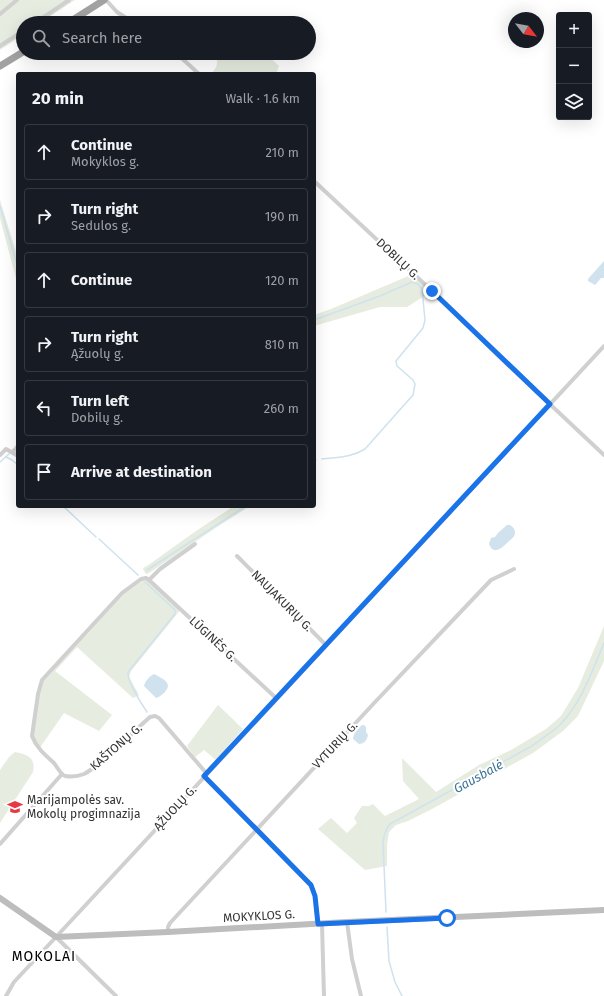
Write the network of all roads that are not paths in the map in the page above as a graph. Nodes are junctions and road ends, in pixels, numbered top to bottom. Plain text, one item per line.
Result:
1 (18, 0) edge
2 (69, 0) edge
3 (105, 0) edge
4 (0, 14) edge
5 (45, 16) edge
6 (79, 16) edge
7 (123, 16) edge
8 (16, 36) edge
9 (0, 46) edge
10 (16, 56) edge
11 (184, 60) edge
12 (0, 66) edge
13 (197, 72) edge
14 (316, 183) edge
15 (604, 346) edge
16 (550, 404) junction
17 (16, 449) edge
18 (12, 452) junction
19 (0, 455) edge
20 (16, 455) edge
21 (604, 455) edge
22 (195, 544) dead end
23 (237, 556) dead end
24 (514, 569) dead end
25 (150, 580) junction
26 (326, 645) junction
27 (276, 698) junction
28 (62, 774) junction
29 (206, 775) junction
30 (257, 829) junction
31 (0, 844) edge
32 (0, 898) edge
33 (604, 910) edge
34 (347, 922) junction
35 (320, 924) junction
36 (168, 932) junction
37 (56, 937) junction
38 (6, 996) edge
39 (116, 996) edge
40 (324, 996) edge
41 (361, 996) edge

1 - 4 street
2 - 5 street
3 - 6 highway
3 - 7 street
8 - 9 street
10 - 12 highway
11 - 13 street
14 - 16 street, DOBILŲ G.
15 - 16 street, ĄŽUOLŲ G.
16 - 21 street, DOBILŲ G.
16 - 26 street, ĄŽUOLŲ G.
17 - 18 street
18 - 19 street
18 - 20 street
22 - 25 street
23 - 26 street, NAUJAKURIŲ G.
24 - 30 street, VYTURIŲ G.
25 - 27 street, LŪGINĖS G.
25 - 28 street
26 - 27 street, ĄŽUOLŲ G.
27 - 29 street, ĄŽUOLŲ G.
28 - 29 street, KAŠTONŲ G.
28 - 31 street
29 - 30 street
29 - 37 street, ĄŽUOLŲ G.
30 - 35 street
30 - 36 street, VYTURIŲ G.
32 - 37 main road
33 - 34 main road, MOKYKLOS G.
34 - 35 main road, MOKYKLOS G.
34 - 41 street
35 - 36 main road, MOKYKLOS G.
35 - 40 street
36 - 37 main road, MOKYKLOS G.
37 - 38 street, ĄŽUOLŲ G.
37 - 39 street

